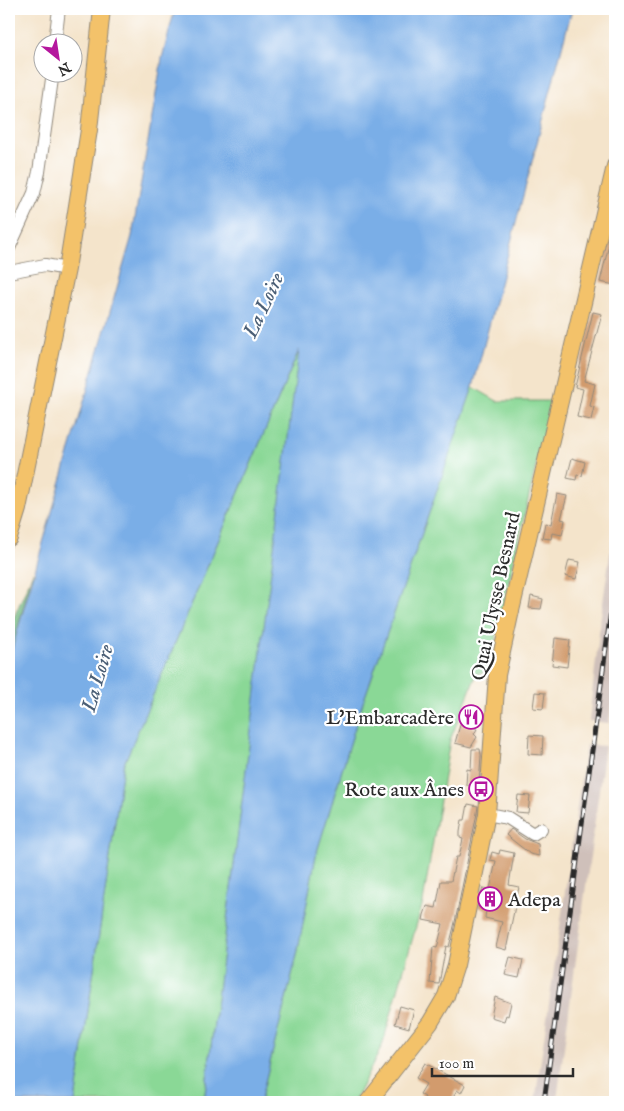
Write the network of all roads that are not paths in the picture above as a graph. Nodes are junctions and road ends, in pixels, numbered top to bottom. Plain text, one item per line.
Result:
1 (60, 9) edge
2 (102, 9) edge
3 (57, 32) edge
4 (52, 82) edge
5 (615, 166) edge
6 (9, 248) edge
7 (67, 269) junction
8 (9, 272) edge
9 (9, 538) edge
10 (487, 814) junction
11 (541, 829) dead end
12 (368, 1102) edge

1 - 3 street
2 - 7 main road
4 - 6 street
5 - 10 main road, Quai Ulysse Besnard
7 - 8 street
7 - 9 main road
10 - 11 street
10 - 12 main road, Quai Ulysse Besnard

